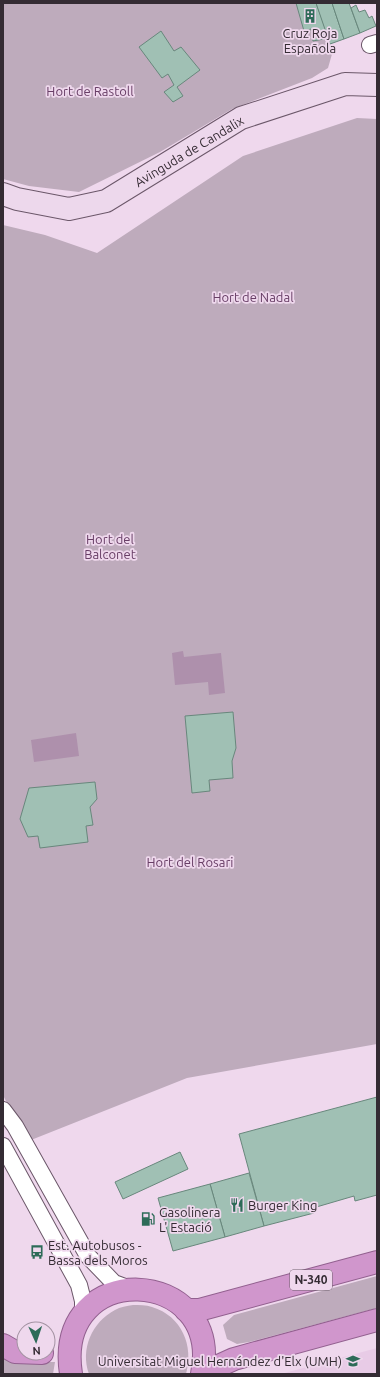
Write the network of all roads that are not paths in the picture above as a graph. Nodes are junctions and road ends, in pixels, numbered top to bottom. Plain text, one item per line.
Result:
1 (377, 85) edge
2 (3, 194) edge
3 (3, 1110) edge
4 (3, 1146) edge
5 (377, 1262) edge
6 (130, 1289) junction
7 (186, 1310) junction
8 (83, 1315) junction
9 (377, 1320) edge
10 (70, 1339) junction
11 (3, 1345) edge
12 (56, 1349) edge
13 (16, 1352) edge
14 (71, 1374) edge
15 (202, 1374) edge

1 - 2 main road, Avinguda de Candalix
3 - 6 street
4 - 8 street
5 - 7 highway, N-340
6 - 7 highway
6 - 8 highway
7 - 15 highway
8 - 10 highway
9 - 15 highway
10 - 12 highway
10 - 14 highway
11 - 13 highway

